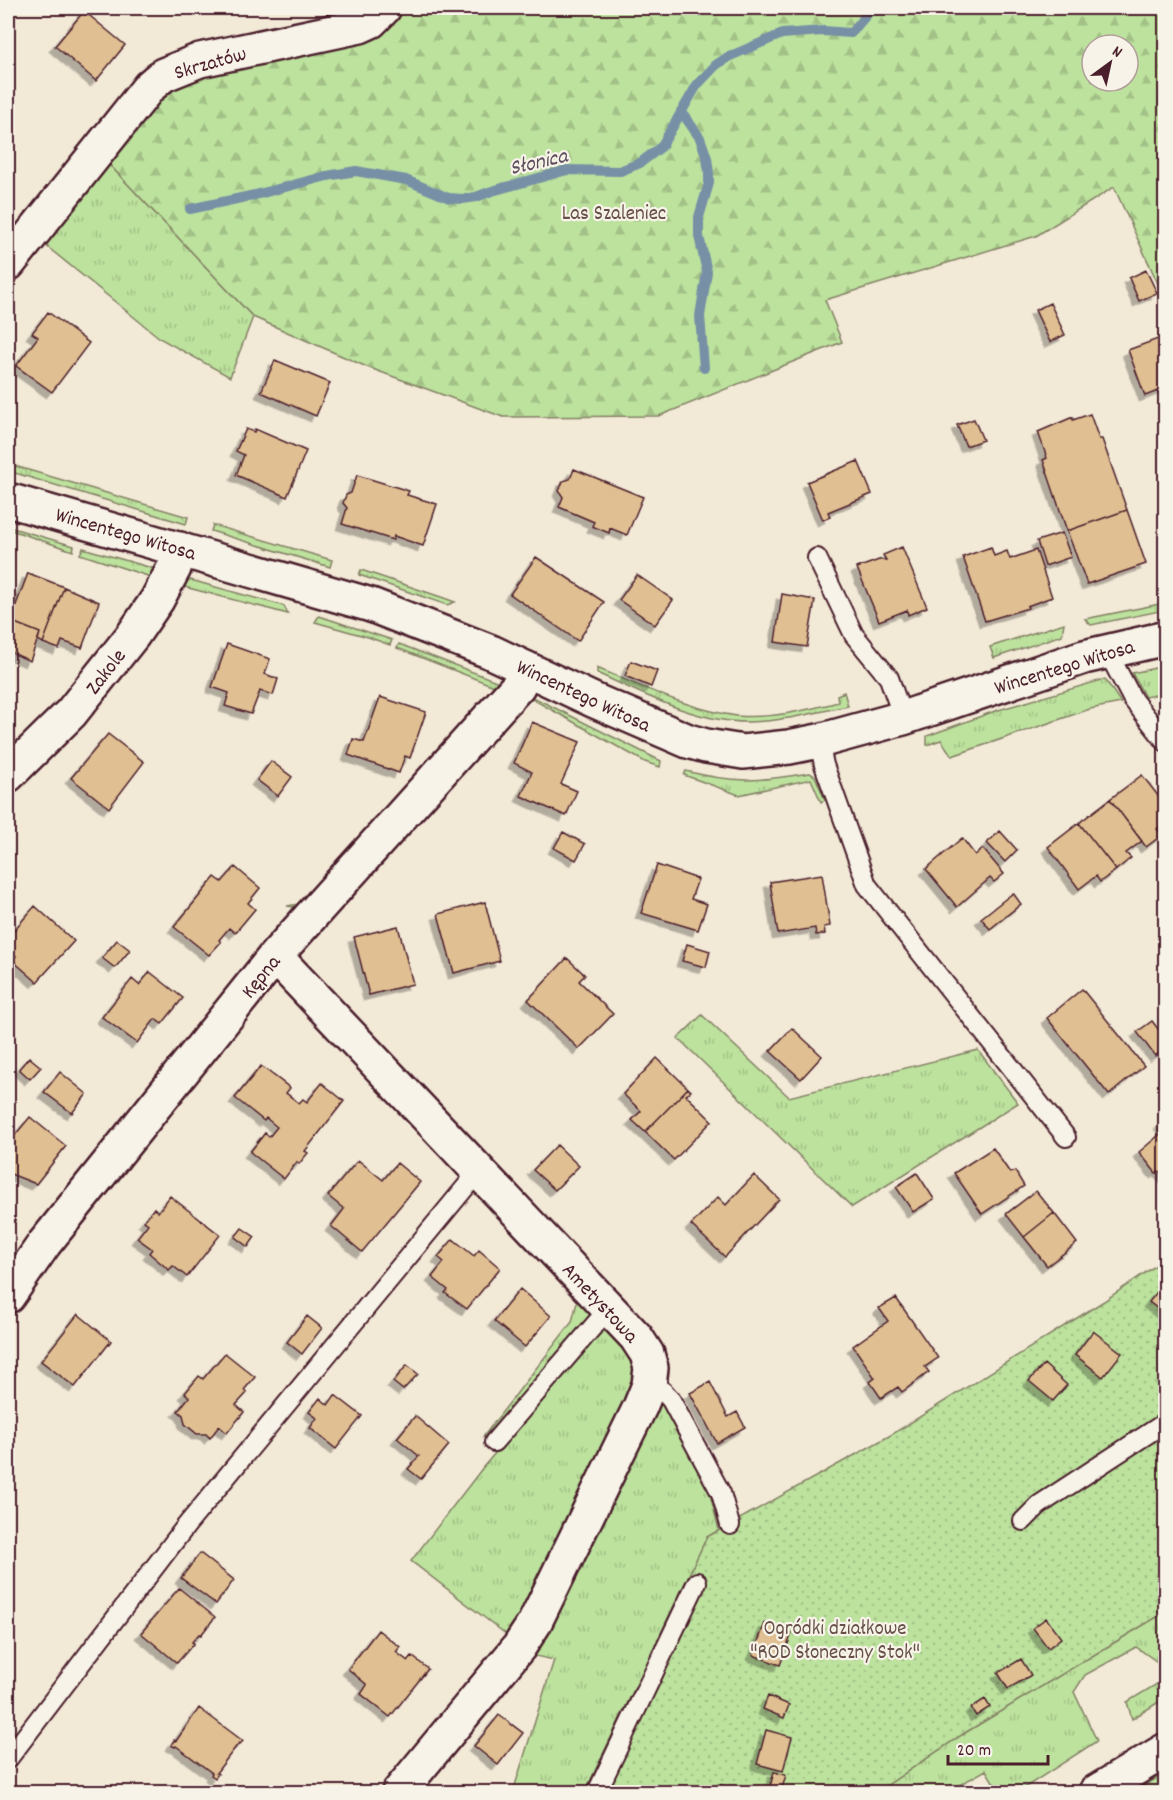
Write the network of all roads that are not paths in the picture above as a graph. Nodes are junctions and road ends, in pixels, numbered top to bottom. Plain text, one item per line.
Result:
1 (384, 8) edge
2 (8, 264) edge
3 (8, 500) edge
4 (180, 549) junction
5 (817, 558) dead end
6 (1166, 638) edge
7 (1107, 651) junction
8 (527, 669) junction
9 (903, 718) junction
10 (819, 741) junction
11 (1166, 742) edge
12 (8, 775) edge
13 (275, 956) junction
14 (1066, 1137) dead end
15 (478, 1172) junction
16 (8, 1296) edge
17 (609, 1308) junction
18 (649, 1385) junction
19 (1166, 1422) edge
20 (494, 1442) dead end
21 (1023, 1521) dead end
22 (730, 1525) dead end
23 (697, 1582) dead end
24 (1166, 1750) edge
25 (8, 1759) edge
26 (399, 1792) edge
27 (597, 1792) edge
28 (1096, 1792) edge

1 - 2 main road, Skrzatów
3 - 4 main road, Wincentego Witosa
4 - 8 main road, Wincentego Witosa
4 - 12 main road, Zakole
5 - 9 lane
6 - 7 main road, Wincentego Witosa
7 - 9 main road, Wincentego Witosa
7 - 11 lane
8 - 10 main road, Wincentego Witosa
8 - 13 main road, Kępna
9 - 10 main road, Wincentego Witosa
10 - 14 lane
13 - 15 main road, Ametystowa
13 - 16 main road, Kępna
15 - 17 main road, Ametystowa
15 - 25 lane
17 - 18 main road, Ametystowa
17 - 20 lane
18 - 22 lane
18 - 26 main road, Ametystowa
19 - 21 lane
23 - 27 lane
24 - 28 main road

